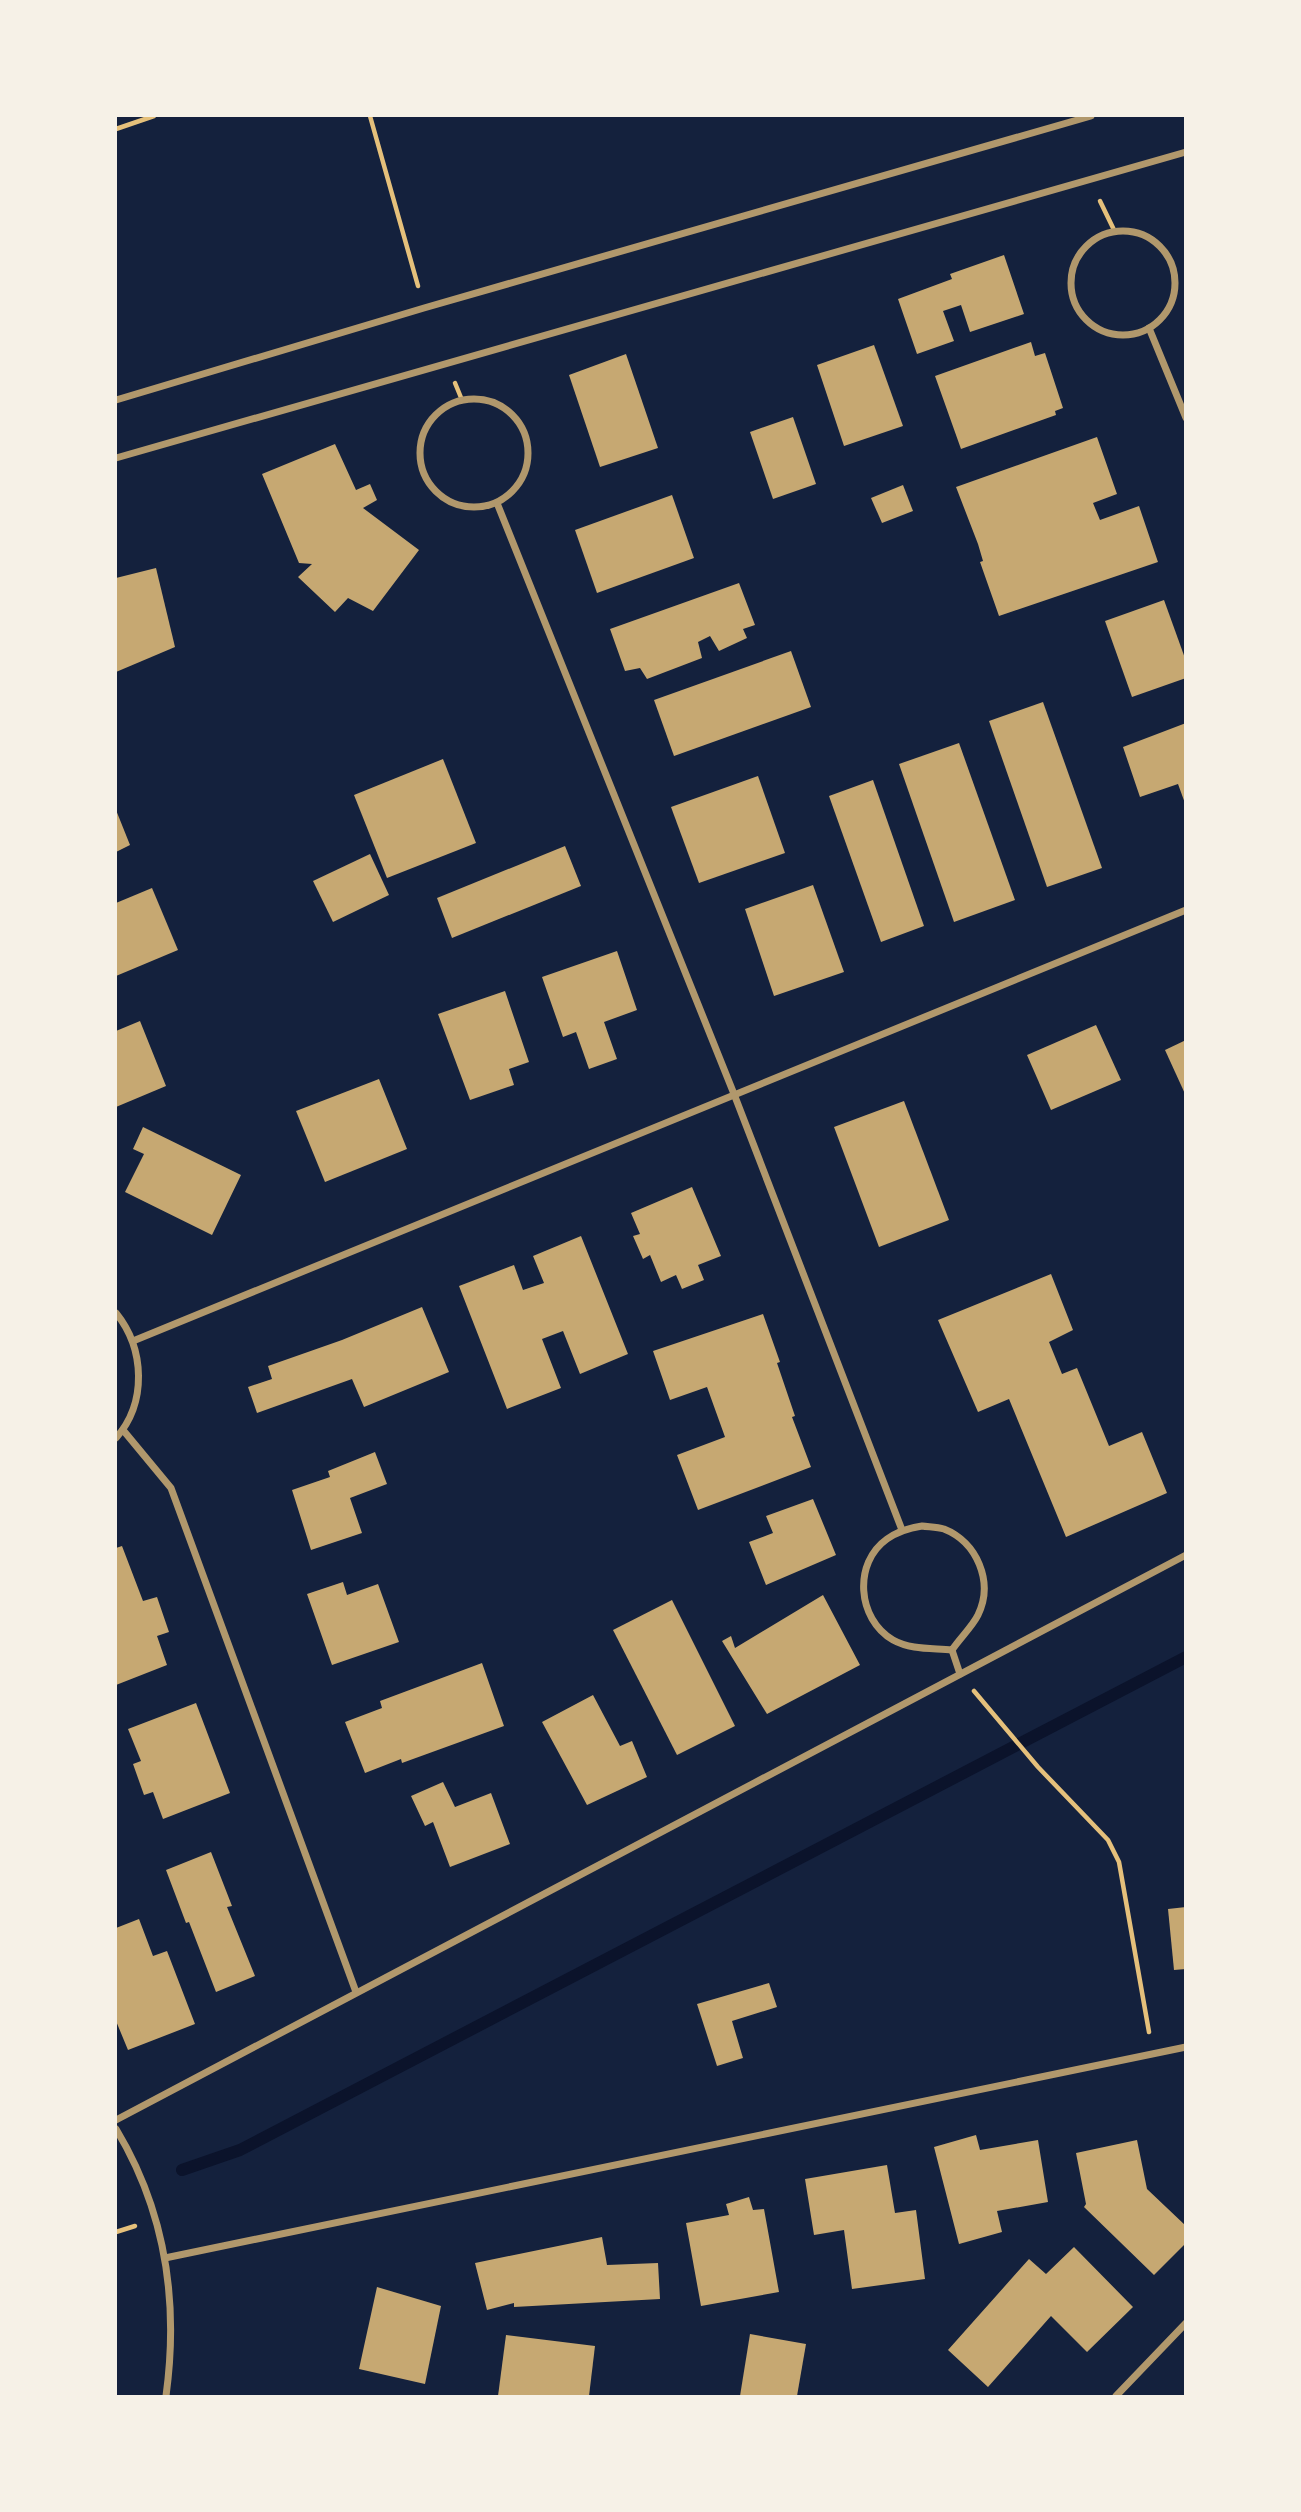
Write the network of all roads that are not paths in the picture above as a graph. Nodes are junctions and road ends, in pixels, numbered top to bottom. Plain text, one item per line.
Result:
1 (1091, 116) edge
2 (1185, 152) edge
3 (1149, 328) junction
4 (116, 400) edge
5 (1185, 418) edge
6 (116, 458) edge
7 (497, 503) junction
8 (1185, 910) edge
9 (734, 1094) junction
10 (116, 1313) edge
11 (133, 1341) junction
12 (123, 1430) junction
13 (116, 1438) edge
14 (902, 1530) junction
15 (1185, 1555) edge
16 (952, 1650) junction
17 (960, 1674) junction
18 (356, 1992) junction
19 (1185, 2047) edge
20 (116, 2119) edge
21 (116, 2129) edge
22 (165, 2258) junction
23 (1185, 2323) edge
24 (166, 2396) edge
25 (1116, 2396) edge

1 - 4 street
2 - 6 street
3 - 3 street
3 - 5 street
7 - 7 street
7 - 9 street
8 - 9 street
9 - 11 street
9 - 14 street
10 - 11 street
11 - 12 street
12 - 13 street
12 - 18 street
14 - 16 street
14 - 16 street
15 - 17 street
16 - 17 street
17 - 18 street
18 - 20 street
19 - 22 street
21 - 22 street
22 - 24 street
23 - 25 street

